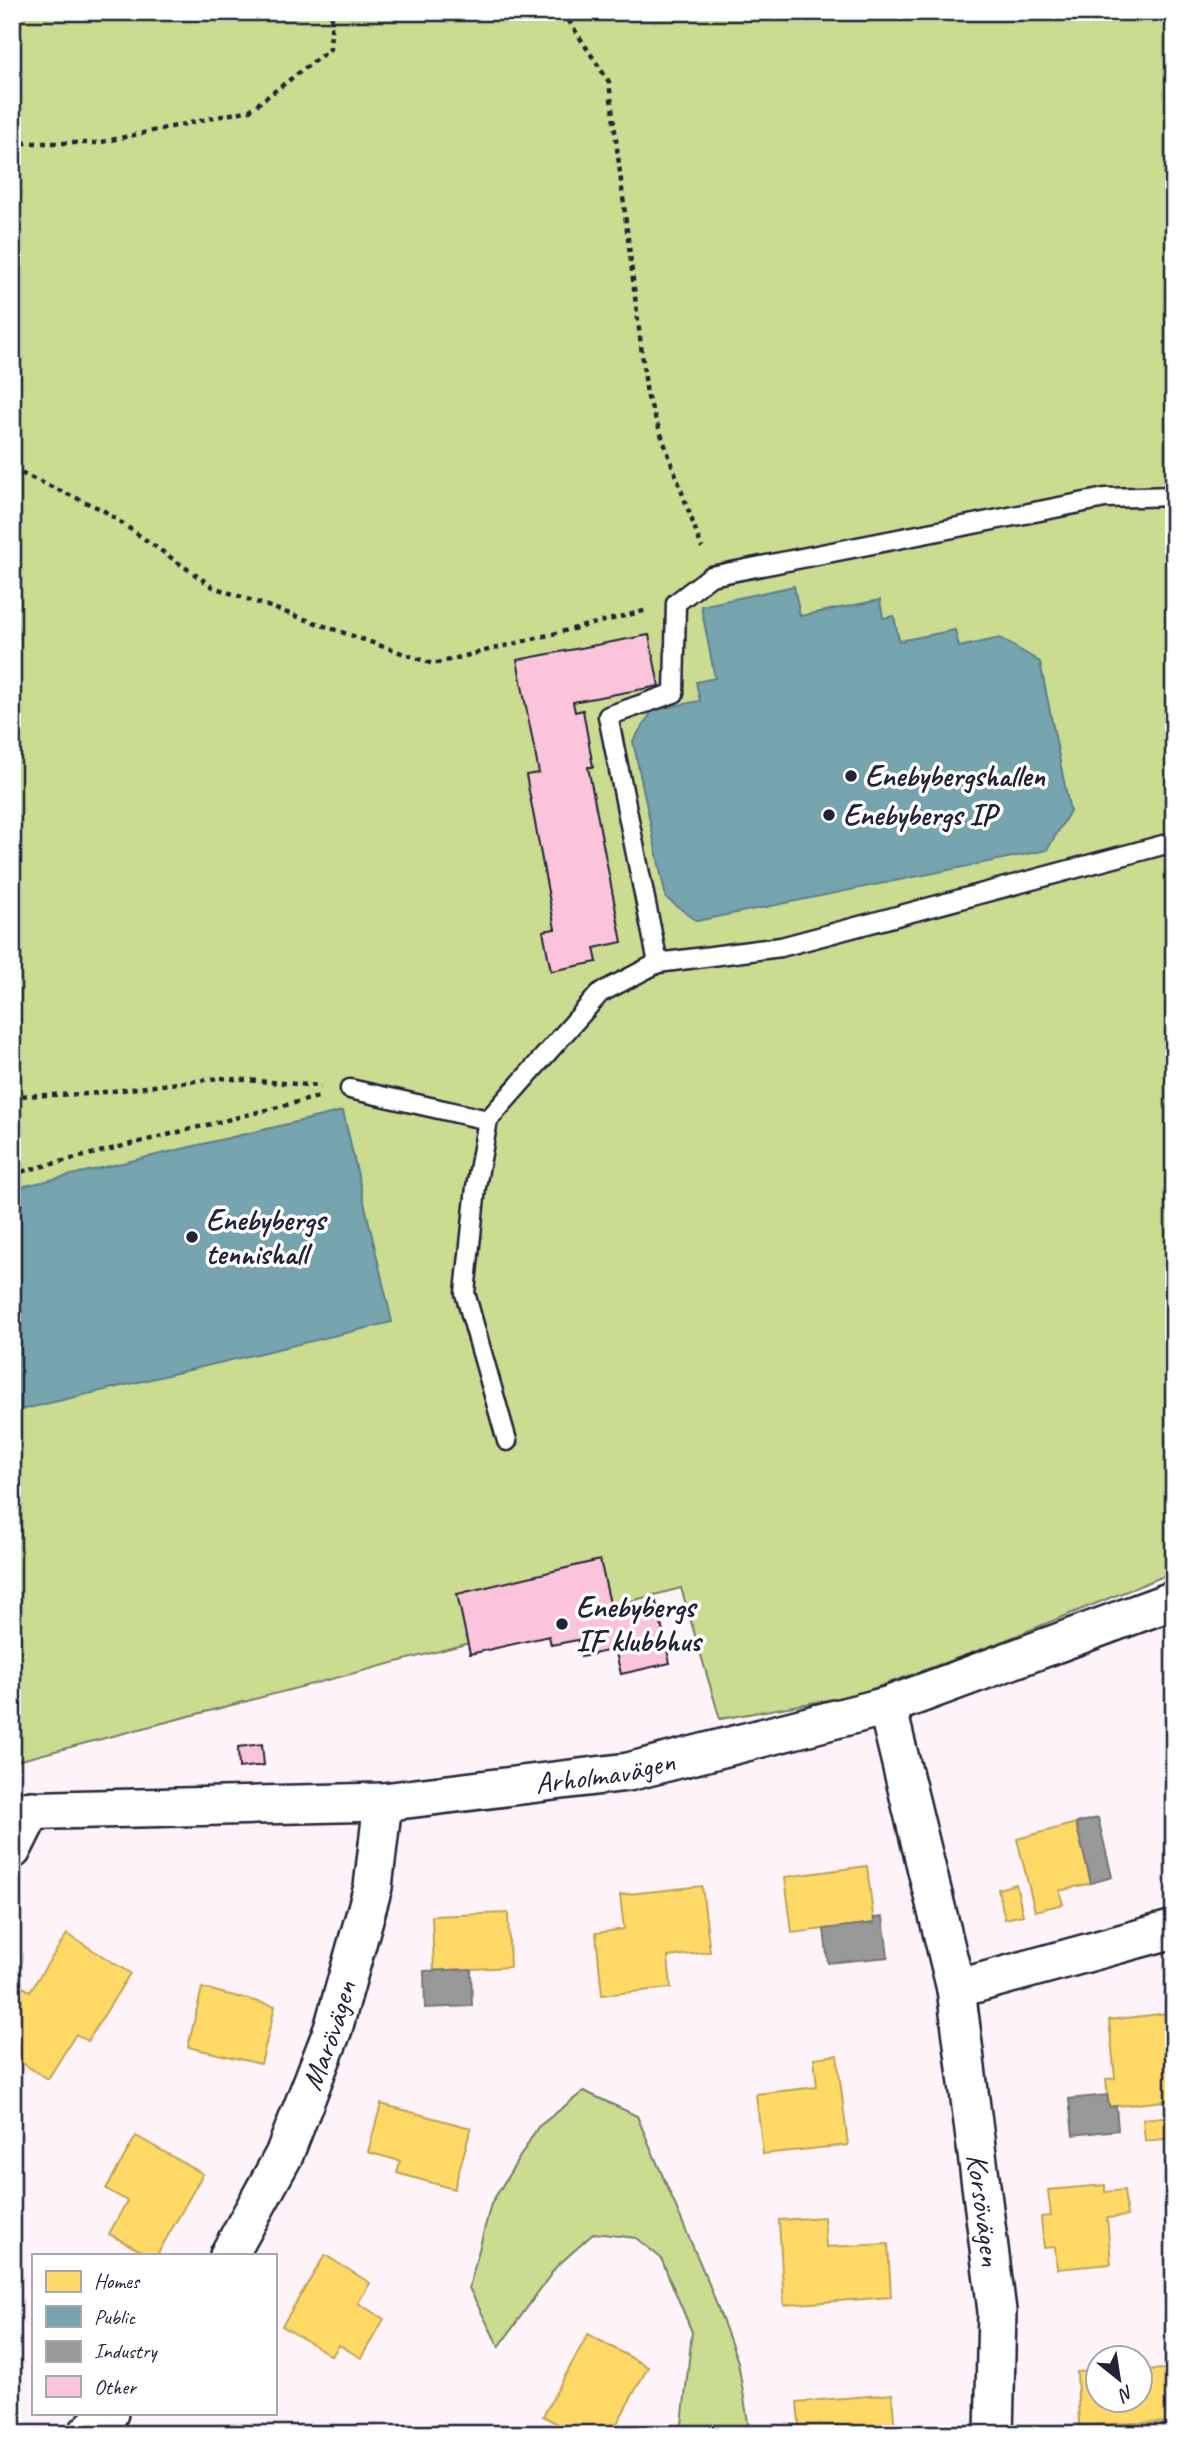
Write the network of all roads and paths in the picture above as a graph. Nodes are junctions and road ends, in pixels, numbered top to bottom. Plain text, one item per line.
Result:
1 (332, 12) edge
2 (563, 12) edge
3 (12, 143) edge
4 (12, 470) edge
5 (1174, 496) edge
6 (711, 576) junction
7 (676, 603) junction
8 (1174, 842) edge
9 (658, 963) junction
10 (350, 1089) junction
11 (12, 1096) edge
12 (488, 1121) junction
13 (12, 1174) edge
14 (507, 1441) dead end
15 (1174, 1600) edge
16 (887, 1706) junction
17 (383, 1802) junction
18 (22, 1811) edge
19 (12, 1850) edge
20 (1174, 1929) edge
21 (956, 1989) junction
22 (230, 2254) edge
23 (108, 2414) edge
24 (87, 2434) edge
25 (994, 2434) edge

1 - 3 path
2 - 6 path
4 - 7 path
5 - 6 lane
6 - 7 lane
7 - 9 lane
8 - 9 lane
9 - 12 lane
10 - 11 path
10 - 12 lane
10 - 13 path
12 - 14 lane
15 - 16 street, Arholmavägen
16 - 17 street, Arholmavägen
16 - 21 street, Korsövägen
17 - 18 street, Arholmavägen
17 - 22 street, Marövägen
18 - 19 street
20 - 21 street
21 - 25 street, Korsövägen
23 - 24 street

